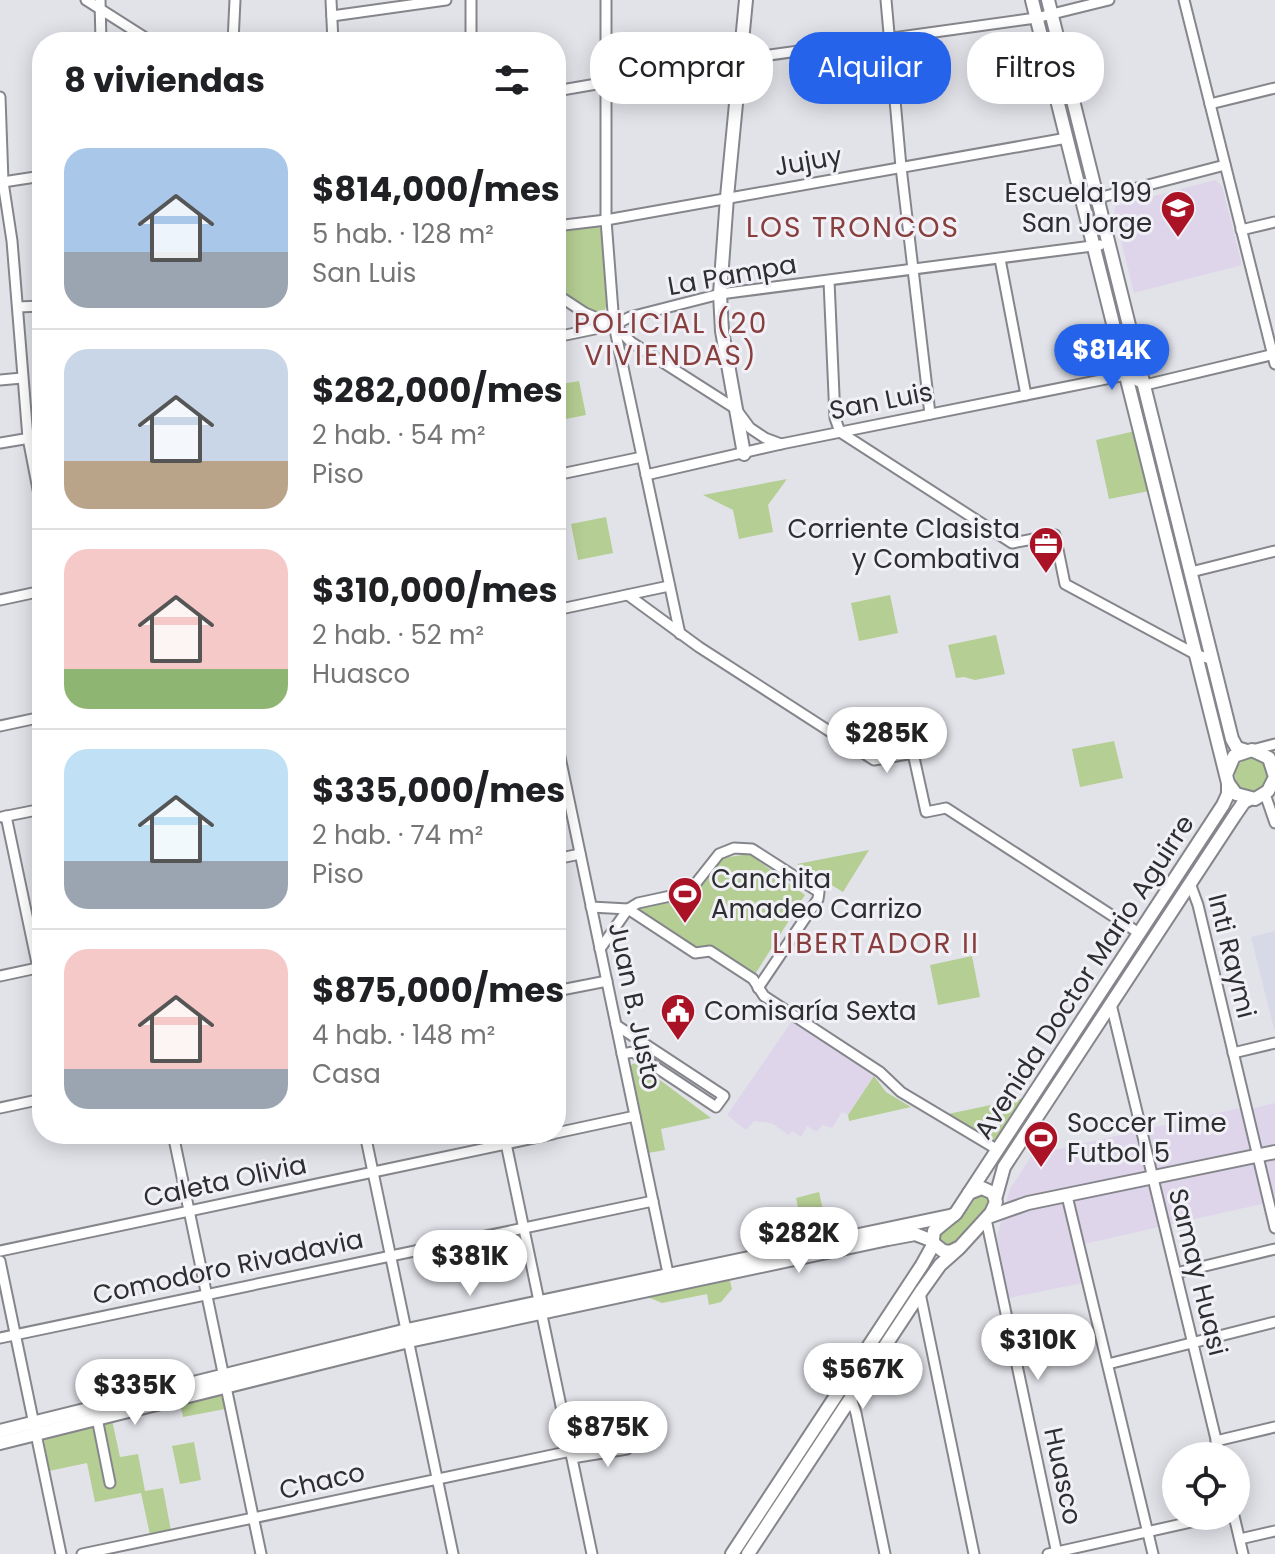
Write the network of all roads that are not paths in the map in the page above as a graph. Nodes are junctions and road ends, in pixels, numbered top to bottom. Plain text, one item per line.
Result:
1 (86, 0) edge
2 (235, 0) edge
3 (331, 0) edge
4 (446, 0) edge
5 (471, 0) edge
6 (606, 0) edge
7 (746, 0) edge
8 (886, 0) edge
9 (1032, 0) edge
10 (1048, 0) edge
11 (1109, 0) edge
12 (1184, 0) edge
13 (100, 5) edge
14 (1052, 15) junction
15 (332, 16) junction
16 (1036, 18) junction
17 (101, 32) edge
18 (138, 32) edge
19 (233, 32) edge
20 (333, 32) edge
21 (471, 32) edge
22 (606, 32) edge
23 (743, 32) edge
24 (888, 32) edge
25 (938, 32) edge
26 (590, 86) edge
27 (1275, 88) edge
28 (566, 89) edge
29 (0, 101) edge
30 (606, 104) edge
31 (736, 104) edge
32 (895, 104) edge
33 (1210, 104) junction
34 (1067, 138) junction
35 (1225, 165) junction
36 (901, 167) junction
37 (32, 178) edge
38 (3, 182) junction
39 (727, 197) junction
40 (1098, 198) junction
41 (606, 220) junction
42 (1275, 222) edge
43 (4, 224) edge
44 (566, 225) edge
45 (1241, 230) junction
46 (1109, 243) junction
47 (1094, 247) junction
48 (1000, 259) junction
49 (912, 271) junction
50 (829, 281) junction
51 (720, 294) junction
52 (566, 301) edge
53 (32, 306) edge
54 (18, 307) junction
55 (614, 325) junction
56 (566, 335) edge
57 (1274, 357) edge
58 (1126, 375) junction
59 (22, 378) junction
60 (0, 380) edge
61 (1145, 385) junction
62 (1026, 395) junction
63 (736, 409) junction
64 (930, 414) junction
65 (840, 432) junction
66 (32, 437) edge
67 (28, 438) junction
68 (0, 443) edge
69 (781, 444) junction
70 (744, 454) junction
71 (642, 457) junction
72 (32, 459) edge
73 (566, 473) edge
74 (646, 475) junction
75 (1275, 551) edge
76 (1191, 572) junction
77 (669, 586) junction
78 (32, 593) edge
79 (628, 595) junction
80 (0, 600) edge
81 (566, 608) edge
82 (680, 634) junction
83 (1195, 654) junction
84 (1213, 660) junction
85 (32, 719) edge
86 (0, 726) edge
87 (1275, 744) edge
88 (1252, 751) junction
89 (1275, 753) edge
90 (1275, 762) edge
91 (1275, 771) edge
92 (1227, 779) junction
93 (1271, 789) edge
94 (1250, 799) junction
95 (566, 801) edge
96 (32, 811) edge
97 (3, 817) edge
98 (1275, 823) edge
99 (580, 854) junction
100 (566, 857) edge
101 (1190, 883) junction
102 (591, 907) junction
103 (628, 909) junction
104 (1139, 933) junction
105 (32, 935) edge
106 (600, 949) junction
107 (32, 970) edge
108 (0, 976) edge
109 (607, 981) junction
110 (758, 988) junction
111 (566, 989) edge
112 (1111, 1004) junction
113 (616, 1025) junction
114 (1275, 1043) edge
115 (1233, 1053) junction
116 (622, 1054) junction
117 (32, 1101) edge
118 (0, 1108) edge
119 (635, 1116) junction
120 (566, 1131) edge
121 (175, 1144) edge
122 (367, 1144) edge
123 (485, 1144) edge
124 (506, 1144) edge
125 (998, 1150) junction
126 (1275, 1152) edge
127 (1258, 1155) junction
128 (373, 1172) junction
129 (1153, 1177) junction
130 (969, 1193) junction
131 (1067, 1196) junction
132 (996, 1197) junction
133 (653, 1201) junction
134 (1028, 1203) junction
135 (189, 1211) junction
136 (954, 1215) junction
137 (987, 1218) junction
138 (523, 1228) junction
139 (1275, 1228) edge
140 (933, 1242) junction
141 (958, 1249) junction
142 (1275, 1249) edge
143 (0, 1251) edge
144 (390, 1256) junction
145 (0, 1261) edge
146 (1176, 1273) junction
147 (670, 1280) junction
148 (920, 1293) junction
149 (207, 1296) junction
150 (540, 1307) junction
151 (1275, 1322) edge
152 (15, 1334) junction
153 (408, 1335) junction
154 (0, 1338) edge
155 (1192, 1343) junction
156 (1108, 1364) junction
157 (225, 1381) junction
158 (851, 1398) junction
159 (97, 1418) junction
160 (1275, 1427) edge
161 (35, 1428) junction
162 (0, 1431) edge
163 (567, 1434) junction
164 (1216, 1441) joint
165 (0, 1443) edge
166 (572, 1455) junction
167 (438, 1478) junction
168 (110, 1483) dead end
169 (253, 1519) junction
170 (1162, 1530) edge
171 (1238, 1530) edge
172 (1275, 1531) edge
173 (1148, 1533) junction
174 (1240, 1539) junction
175 (1054, 1553) edge
176 (61, 1554) edge
177 (82, 1554) edge
178 (261, 1554) edge
179 (453, 1554) edge
180 (592, 1554) edge
181 (732, 1554) edge
182 (748, 1554) edge
183 (885, 1554) edge
184 (974, 1554) edge
185 (1153, 1554) edge
186 (1243, 1554) edge

1 - 13 street
2 - 19 street
3 - 15 street
4 - 15 street
5 - 21 street
6 - 22 street
7 - 23 main road
8 - 24 street
9 - 16 main road
10 - 14 main road
11 - 14 street
12 - 33 street
13 - 17 street
13 - 18 street
14 - 16 street
14 - 40 main road
15 - 20 street
16 - 25 street
16 - 34 main road
26 - 28 street
27 - 33 street
29 - 38 street
30 - 41 street
31 - 39 main road
32 - 36 street
33 - 35 street
34 - 36 street, Jujuy
34 - 47 main road
35 - 40 street
35 - 45 street
36 - 39 street, Jujuy
36 - 49 street
37 - 38 street
38 - 43 street
39 - 41 street, Jujuy
39 - 51 main road
40 - 46 main road
41 - 44 street, Jujuy
41 - 55 street
42 - 45 street
43 - 54 street
45 - 57 street
46 - 47 street, La Pampa
46 - 61 main road
47 - 48 street, La Pampa
47 - 58 main road
48 - 49 street, La Pampa
48 - 62 street
49 - 50 street, La Pampa
49 - 64 street
50 - 51 street, La Pampa
50 - 65 street
51 - 55 street, La Pampa
51 - 63 main road
52 - 55 street
53 - 54 street
54 - 59 street
55 - 56 street, La Pampa
55 - 63 street
55 - 71 street
57 - 61 street
58 - 61 street
58 - 62 street, San Luis
58 - 83 main road
59 - 60 street
59 - 67 street
61 - 76 main road
62 - 64 street, San Luis
63 - 69 street
63 - 70 main road
64 - 65 street, San Luis
65 - 69 street, San Luis
65 - 83 street
66 - 67 street
67 - 68 street
67 - 72 street
69 - 70 street, San Luis
70 - 74 street, San Luis
71 - 73 street
71 - 74 street
74 - 77 street
75 - 76 street
76 - 84 main road
77 - 79 street
77 - 82 street
78 - 80 street
79 - 81 street
79 - 82 street
82 - 104 street
83 - 84 street
83 - 92 main road
84 - 88 main road
85 - 86 street
87 - 88 street
88 - 89 main road
88 - 91 main road
88 - 92 main road
90 - 91 street
91 - 93 main road
92 - 94 main road
92 - 104 main road, Avenida Doctor Mario Aguirre
93 - 94 main road
93 - 98 street
94 - 101 main road, Avenida Doctor Mario Aguirre
95 - 99 street, Juan B. Justo
96 - 97 street
97 - 105 street
99 - 100 street
99 - 102 street, Juan B. Justo
101 - 112 main road, Avenida Doctor Mario Aguirre
101 - 115 street, Inti Raymi
102 - 103 street
102 - 106 street, Juan B. Justo
103 - 106 street
103 - 110 street
103 - 110 street
104 - 125 main road, Avenida Doctor Mario Aguirre
106 - 109 street, Juan B. Justo
107 - 108 street
109 - 111 street
109 - 113 street, Juan B. Justo
110 - 125 street
112 - 129 street, Samay Huasi
112 - 132 main road, Avenida Doctor Mario Aguirre
113 - 116 street, Juan B. Justo
113 - 116 street
114 - 115 street
115 - 127 street, Inti Raymi
116 - 119 street, Juan B. Justo
117 - 118 street
119 - 120 street, Caleta Olivia
119 - 133 street, Juan B. Justo
121 - 135 street
122 - 128 street
123 - 128 street, Caleta Olivia
124 - 138 street
125 - 130 main road, Avenida Doctor Mario Aguirre
126 - 127 main road
127 - 129 main road
127 - 139 street, Inti Raymi
128 - 135 street, Caleta Olivia
128 - 144 street
129 - 131 main road
129 - 146 street, Samay Huasi
130 - 132 main road
130 - 136 main road, Avenida Doctor Mario Aguirre
131 - 134 main road
131 - 156 street
132 - 134 main road
132 - 137 main road, Avenida Doctor Mario Aguirre
133 - 138 street, Comodoro Rivadavia
133 - 147 street, Juan B. Justo
134 - 137 main road
135 - 143 street, Caleta Olivia
135 - 149 street
136 - 140 main road, Avenida Doctor Mario Aguirre
136 - 147 main road
137 - 141 main road
137 - 175 street, Huasco
138 - 144 street, Comodoro Rivadavia
138 - 150 street
140 - 141 main road
140 - 147 main road
140 - 181 main road
141 - 148 main road
142 - 146 street
144 - 149 street, Comodoro Rivadavia
144 - 153 street
145 - 152 street
146 - 155 street, Samay Huasi
147 - 150 main road
148 - 158 main road
148 - 184 street
149 - 152 street, Comodoro Rivadavia
149 - 157 street
150 - 153 main road
150 - 163 street
151 - 155 street
152 - 154 street, Comodoro Rivadavia
152 - 161 street
153 - 157 main road
153 - 167 street
155 - 156 street
155 - 164 street, Samay Huasi
156 - 173 street
157 - 159 main road
157 - 161 main road
157 - 169 street
158 - 182 main road
158 - 183 street
159 - 161 main road
159 - 168 street
160 - 164 street
161 - 162 main road
161 - 165 main road
161 - 176 street
163 - 166 street
163 - 166 street, Chaco
166 - 167 street, Chaco
166 - 180 street
167 - 169 street, Chaco
167 - 179 street
169 - 177 street, Chaco
169 - 178 street
170 - 173 street
171 - 174 street
172 - 174 street
173 - 175 street
173 - 185 street
174 - 186 street

